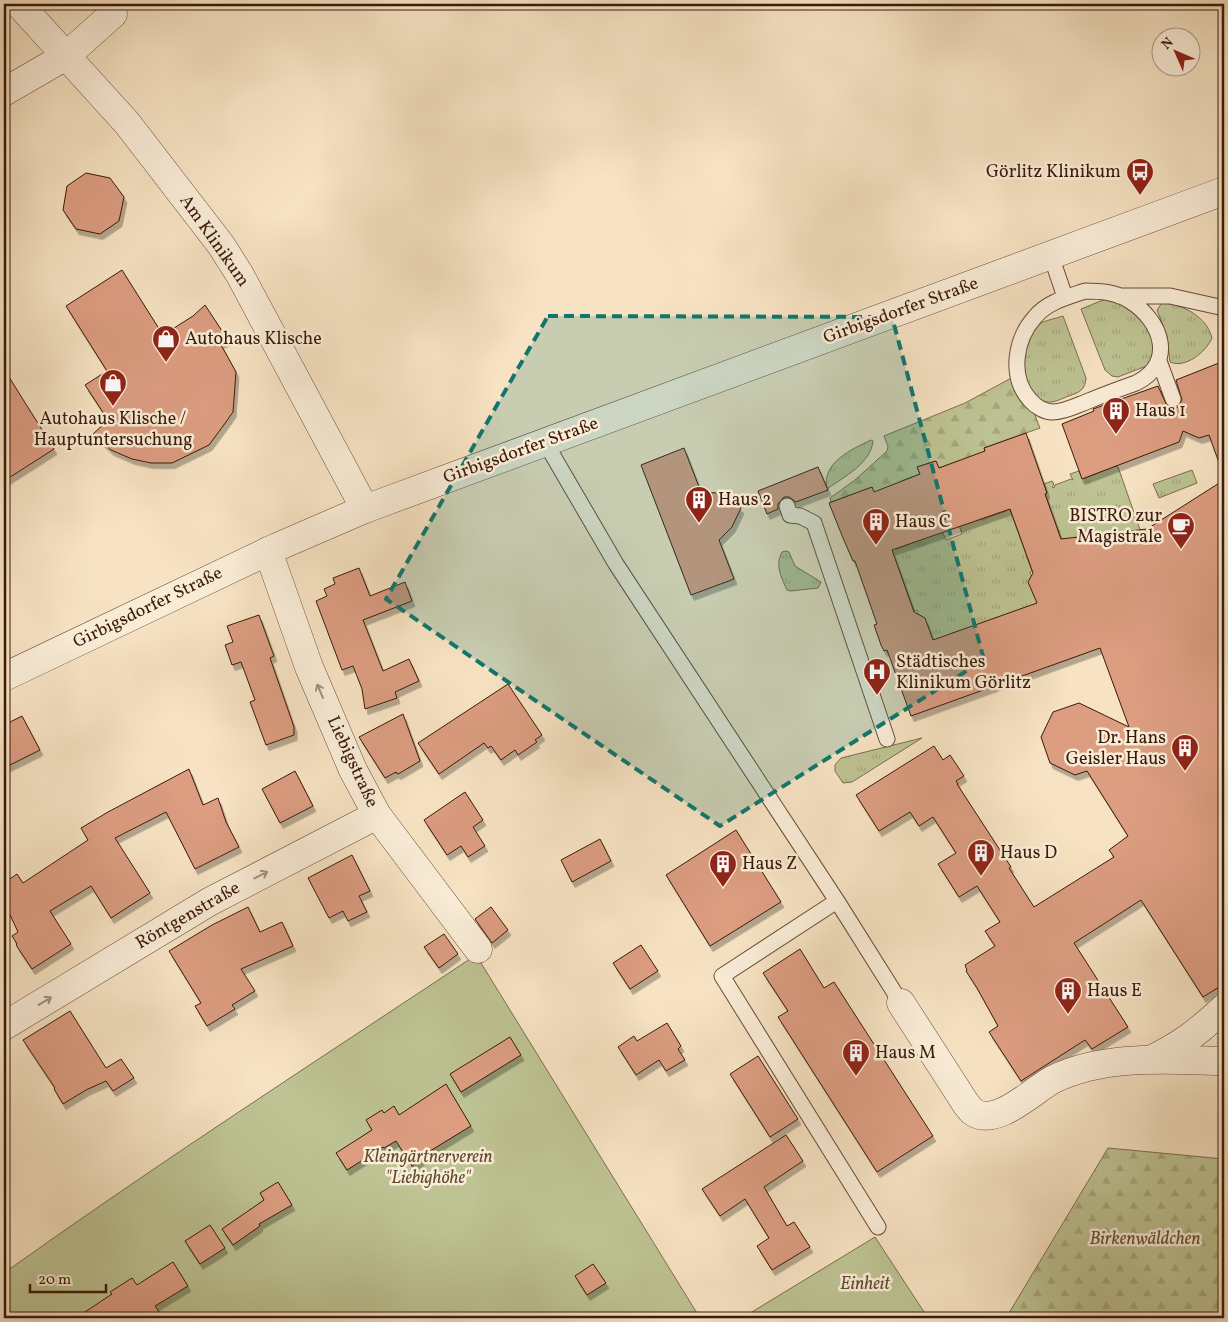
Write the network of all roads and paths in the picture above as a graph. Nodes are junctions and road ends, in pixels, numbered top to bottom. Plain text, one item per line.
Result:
1 (19, 4) edge
2 (113, 14) dead end
3 (66, 56) junction
4 (4, 92) edge
5 (1224, 185) edge
6 (1224, 192) edge
7 (1051, 256) junction
8 (1119, 296) junction
9 (1066, 297) junction
10 (1224, 308) edge
11 (1159, 361) junction
12 (1173, 399) dead end
13 (545, 442) junction
14 (787, 506) dead end
15 (365, 509) junction
16 (268, 551) junction
17 (4, 677) edge
18 (887, 739) dead end
19 (377, 815) junction
20 (837, 901) junction
21 (478, 950) dead end
22 (901, 1003) joint
23 (1224, 1008) edge
24 (4, 1026) edge
25 (1150, 1060) junction
26 (1224, 1061) edge
27 (878, 1227) dead end

1 - 3 street, Am Klinikum
2 - 3 street
3 - 4 street
3 - 15 street, Am Klinikum
5 - 7 street, Girbigsdorfer Straße
6 - 7 street, Girbigsdorfer Straße
7 - 9 lane
7 - 13 street, Girbigsdorfer Straße
8 - 9 lane
8 - 10 lane
8 - 11 lane
9 - 11 lane
11 - 12 lane
13 - 15 street, Girbigsdorfer Straße
13 - 20 lane
14 - 18 lane
15 - 16 street, Girbigsdorfer Straße
16 - 17 street, Girbigsdorfer Straße
19 -> 16 street, Liebigstraße
19 - 21 street, Liebigstraße
24 -> 19 street, Röntgenstraße
20 - 22 lane
20 - 27 lane
22 - 25 street
23 - 25 street
25 - 26 street

